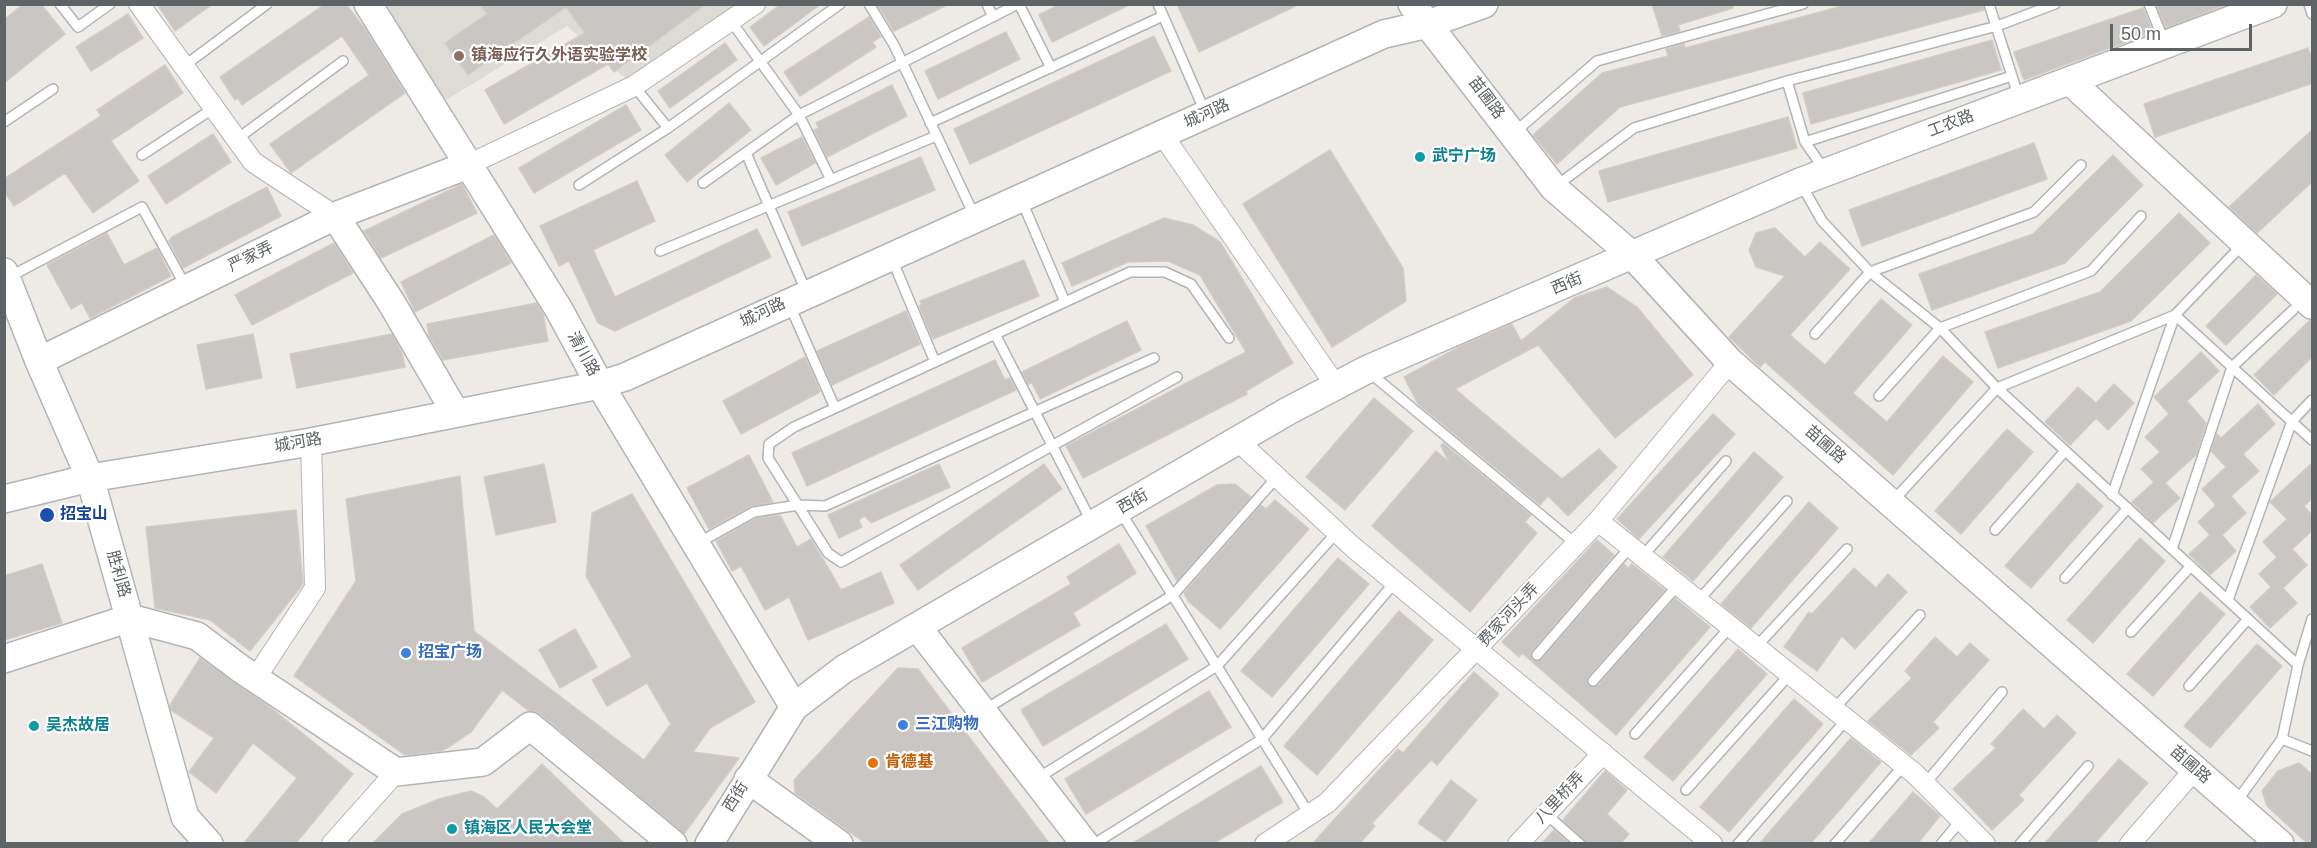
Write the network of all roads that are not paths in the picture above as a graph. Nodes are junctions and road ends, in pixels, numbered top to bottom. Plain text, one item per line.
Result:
1 (60, 4) edge
2 (110, 4) edge
3 (139, 4) edge
4 (267, 4) edge
5 (368, 4) edge
6 (754, 4) edge
7 (840, 4) edge
8 (869, 4) edge
9 (987, 4) edge
10 (1018, 4) edge
11 (1158, 4) edge
12 (1485, 4) edge
13 (1803, 4) edge
14 (1989, 4) edge
15 (2055, 4) edge
16 (2149, 4) edge
17 (2273, 4) edge
18 (2309, 4) edge
19 (2240, 10) edge
20 (1420, 14) edge
21 (2313, 14) edge
22 (1163, 16) junction
23 (993, 17) junction
24 (731, 21) junction
25 (1997, 26) junction
26 (2166, 45) junction
27 (343, 61) dead end
28 (761, 62) junction
29 (902, 62) junction
30 (184, 66) junction
31 (1051, 68) junction
32 (1787, 81) junction
33 (2071, 81) junction
34 (634, 87) junction
35 (2016, 87) junction
36 (53, 89) dead end
37 (214, 108) junction
38 (1206, 114) junction
39 (799, 115) junction
40 (4, 122) edge
41 (930, 123) junction
42 (668, 128) junction
43 (1513, 133) junction
44 (1162, 134) junction
45 (936, 136) junction
46 (237, 140) junction
47 (1805, 142) junction
48 (746, 153) junction
49 (142, 155) dead end
50 (468, 165) junction
51 (2081, 165) dead end
52 (1827, 172) junction
53 (831, 180) junction
54 (1800, 182) junction
55 (703, 183) dead end
56 (579, 185) dead end
57 (1554, 188) junction
58 (1020, 197) junction
59 (769, 206) junction
60 (335, 216) junction
61 (2141, 216) dead end
62 (975, 218) junction
63 (2245, 243) junction
64 (660, 251) dead end
65 (890, 256) junction
66 (1634, 256) junction
67 (1870, 272) junction
68 (6, 275) edge
69 (187, 289) junction
70 (797, 297) junction
71 (1065, 302) junction
72 (2303, 308) edge
73 (2175, 315) junction
74 (1940, 328) junction
75 (995, 334) junction
76 (1815, 334) dead end
77 (1229, 338) dead end
78 (1154, 358) dead end
79 (39, 361) junction
80 (935, 362) junction
81 (1730, 362) junction
82 (2232, 367) junction
83 (1366, 370) junction
84 (1177, 377) dead end
85 (600, 385) junction
86 (1336, 386) junction
87 (1996, 388) junction
88 (1879, 396) dead end
89 (2313, 400) edge
90 (835, 408) junction
91 (1035, 411) junction
92 (455, 412) junction
93 (2292, 422) junction
94 (2313, 440) edge
95 (1238, 441) junction
96 (311, 442) junction
97 (1052, 446) junction
98 (2066, 451) junction
99 (1726, 461) dead end
100 (1277, 477) junction
101 (90, 478) junction
102 (2112, 495) junction
103 (4, 499) edge
104 (1787, 501) dead end
105 (1891, 503) junction
106 (798, 505) junction
107 (2127, 508) junction
108 (1119, 510) junction
109 (1598, 521) junction
110 (1093, 526) junction
111 (1995, 530) dead end
112 (1337, 532) junction
113 (696, 544) junction
114 (1576, 544) junction
115 (1847, 549) dead end
116 (2172, 549) junction
117 (1636, 552) junction
118 (2191, 566) junction
119 (2065, 578) dead end
120 (1395, 582) junction
121 (1678, 585) junction
122 (1173, 596) junction
123 (2228, 600) junction
124 (1698, 601) junction
125 (1920, 615) dead end
126 (130, 618) junction
127 (2248, 619) junction
128 (2313, 619) edge
129 (1730, 627) junction
130 (918, 628) junction
131 (2131, 632) dead end
132 (1756, 647) junction
133 (1476, 649) junction
134 (1537, 655) dead end
135 (4, 658) edge
136 (2298, 665) junction
137 (1217, 666) junction
138 (1790, 674) junction
139 (255, 679) junction
140 (1593, 681) dead end
141 (2189, 686) dead end
142 (2002, 692) dead end
143 (794, 707) junction
144 (982, 712) junction
145 (1840, 714) junction
146 (1635, 734) dead end
147 (1262, 739) junction
148 (2282, 739) junction
149 (2313, 751) edge
150 (1603, 753) junction
151 (1904, 765) junction
152 (2088, 766) dead end
153 (2195, 769) junction
154 (396, 772) junction
155 (748, 779) junction
156 (1035, 780) junction
157 (1925, 784) junction
158 (1686, 790) dead end
159 (2235, 804) junction
160 (1310, 814) junction
161 (1546, 814) junction
162 (1961, 820) junction
163 (209, 843) edge
164 (332, 843) edge
165 (673, 843) edge
166 (709, 843) edge
167 (839, 843) edge
168 (1085, 843) edge
169 (1094, 843) edge
170 (1265, 843) edge
171 (1518, 843) edge
172 (1580, 843) edge
173 (1712, 843) edge
174 (1738, 843) edge
175 (1835, 843) edge
176 (1941, 843) edge
177 (1985, 843) edge
178 (2020, 843) edge
179 (2130, 843) edge
180 (2280, 843) edge

1 - 2 lane
3 - 30 street
4 - 30 lane
5 - 50 street, 清川路
6 - 24 street
7 - 28 lane
8 - 29 lane
9 - 23 lane
10 - 23 lane
10 - 31 lane
11 - 22 lane
12 - 20 street, 城河路
13 - 43 lane
14 - 25 lane
15 - 25 lane
16 - 26 lane
17 - 19 street, 工农路
18 - 21 lane
19 - 26 street, 工农路
20 - 38 street, 城河路
20 - 43 street, 苗圃路
22 - 31 lane
22 - 38 lane
23 - 29 lane
24 - 28 lane
24 - 34 street
25 - 32 lane
25 - 35 lane
26 - 33 street, 工农路
27 - 46 lane
28 - 39 lane
28 - 42 lane
29 - 39 lane
29 - 41 lane
30 - 37 street
31 - 41 lane
32 - 47 lane
32 - 57 lane
33 - 35 street, 工农路
33 - 63 street
34 - 42 lane
34 - 50 street
35 - 47 lane
35 - 52 street, 工农路
36 - 40 lane
37 - 46 street
37 - 49 lane
38 - 44 street, 城河路
39 - 48 lane
39 - 53 lane
41 - 45 lane
42 - 56 lane
43 - 57 street, 苗圃路
44 - 58 street, 城河路
44 - 86 street
45 - 53 lane
45 - 62 lane
46 - 60 street
47 - 52 lane
48 - 55 lane
48 - 59 lane
50 - 60 street, 严家弄
50 - 85 street, 清川路
51 - 67 lane
52 - 54 street, 工农路
53 - 59 lane
54 - 66 street, 工农路
54 - 67 lane
57 - 66 street, 苗圃路
58 - 62 street, 城河路
58 - 71 lane
59 - 64 lane
59 - 70 lane
60 - 69 street, 严家弄
60 - 92 street
61 - 74 lane
62 - 65 street, 城河路
63 - 72 street
63 - 73 lane
65 - 70 street, 城河路
65 - 80 lane
66 - 81 street, 苗圃路
66 - 83 street, 西街
67 - 74 lane
67 - 76 lane
68 - 69 lane
68 - 79 street, 胜利路
69 - 79 street, 严家弄
70 - 85 street, 城河路
70 - 90 lane
71 - 75 lane
71 - 77 lane
72 - 82 lane
73 - 82 lane
73 - 87 lane
73 - 102 lane
74 - 87 lane
74 - 88 lane
75 - 80 lane
75 - 91 lane
78 - 91 lane
79 - 101 street, 胜利路
80 - 90 lane
81 - 105 street, 苗圃路
81 - 109 street, 费家河头弄
82 - 93 lane
82 - 116 lane
83 - 86 street, 西街
83 - 114 lane
84 - 97 lane
85 - 92 street, 城河路
85 - 113 street, 清川路
86 - 95 street, 西街
87 - 98 lane
87 - 105 lane
89 - 93 lane
90 - 106 lane
91 - 97 lane
91 - 106 lane
92 - 96 street, 城河路
93 - 94 lane
93 - 123 lane
95 - 100 street
95 - 108 street, 西街
96 - 101 street, 城河路
96 - 139 street
97 - 106 lane
97 - 110 lane
98 - 102 lane
98 - 111 lane
99 - 117 lane
100 - 112 street
100 - 122 lane
101 - 103 street, 城河路
101 - 126 street, 胜利路
102 - 107 lane
104 - 124 lane
105 - 153 street, 苗圃路
106 - 113 lane
107 - 116 lane
107 - 119 lane
108 - 110 street, 西街
108 - 122 lane
109 - 114 street, 费家河头弄
109 - 117 street
110 - 130 street, 西街
112 - 120 street
112 - 137 lane
113 - 143 street, 清川路
114 - 133 street, 费家河头弄
115 - 132 lane
116 - 118 lane
117 - 121 street
117 - 134 lane
118 - 123 lane
118 - 131 lane
120 - 133 street
120 - 147 lane
121 - 124 street
121 - 140 lane
122 - 137 lane
122 - 144 lane
123 - 127 lane
124 - 129 street
125 - 145 lane
126 - 135 street
126 - 139 street
126 - 163 street, 胜利路
127 - 136 lane
127 - 141 lane
128 - 136 lane
129 - 132 street
129 - 146 lane
130 - 143 street, 西街
130 - 144 street
132 - 138 street
133 - 150 street
133 - 160 street, 费家河头弄
136 - 148 lane
137 - 147 lane
137 - 156 lane
138 - 145 street
138 - 158 lane
139 - 154 street
142 - 157 lane
143 - 155 street, 西街
144 - 156 street
145 - 151 street
145 - 174 lane
147 - 160 lane
147 - 169 lane
148 - 149 lane
148 - 159 lane
150 - 161 street, 八里桥弄
150 - 173 street
151 - 157 street
151 - 175 lane
152 - 178 lane
153 - 159 street, 苗圃路
153 - 179 street
154 - 164 street
154 - 165 street
155 - 166 street, 西街
155 - 167 street
156 - 168 street
157 - 162 street
159 - 180 street, 苗圃路
160 - 170 street, 费家河头弄
161 - 171 street, 八里桥弄
161 - 172 lane
162 - 176 lane
162 - 177 street

